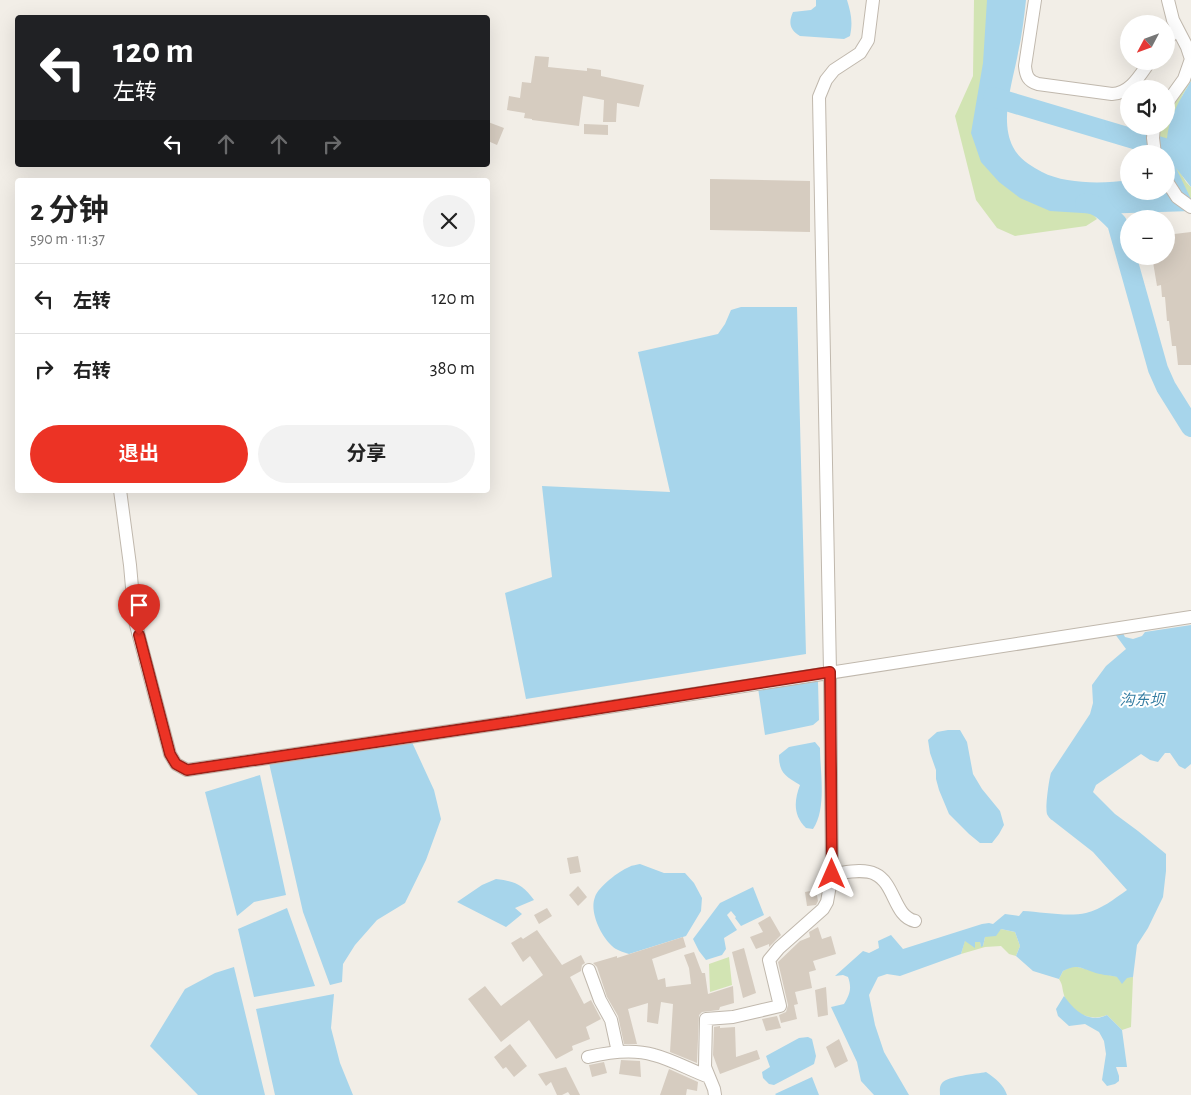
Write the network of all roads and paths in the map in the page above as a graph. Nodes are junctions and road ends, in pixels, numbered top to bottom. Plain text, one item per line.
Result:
1 (873, 0) edge
2 (1035, 0) edge
3 (1168, 0) edge
4 (1177, 28) junction
5 (1175, 30) edge
6 (1143, 70) edge
7 (1175, 92) edge
8 (1175, 194) edge
9 (1191, 207) edge
10 (120, 493) edge
11 (1191, 617) edge
12 (830, 672) junction
13 (832, 874) junction
14 (915, 922) dead end
15 (589, 970) dead end
16 (618, 1052) junction
17 (588, 1057) dead end
18 (708, 1077) junction
19 (715, 1095) edge

1 - 12 street
2 - 6 street
3 - 4 street
4 - 5 street
4 - 7 street
8 - 9 street
10 - 12 street
11 - 12 street
12 - 13 street
13 - 14 street
13 - 18 street
15 - 16 street
16 - 17 street
16 - 18 street
18 - 19 street

